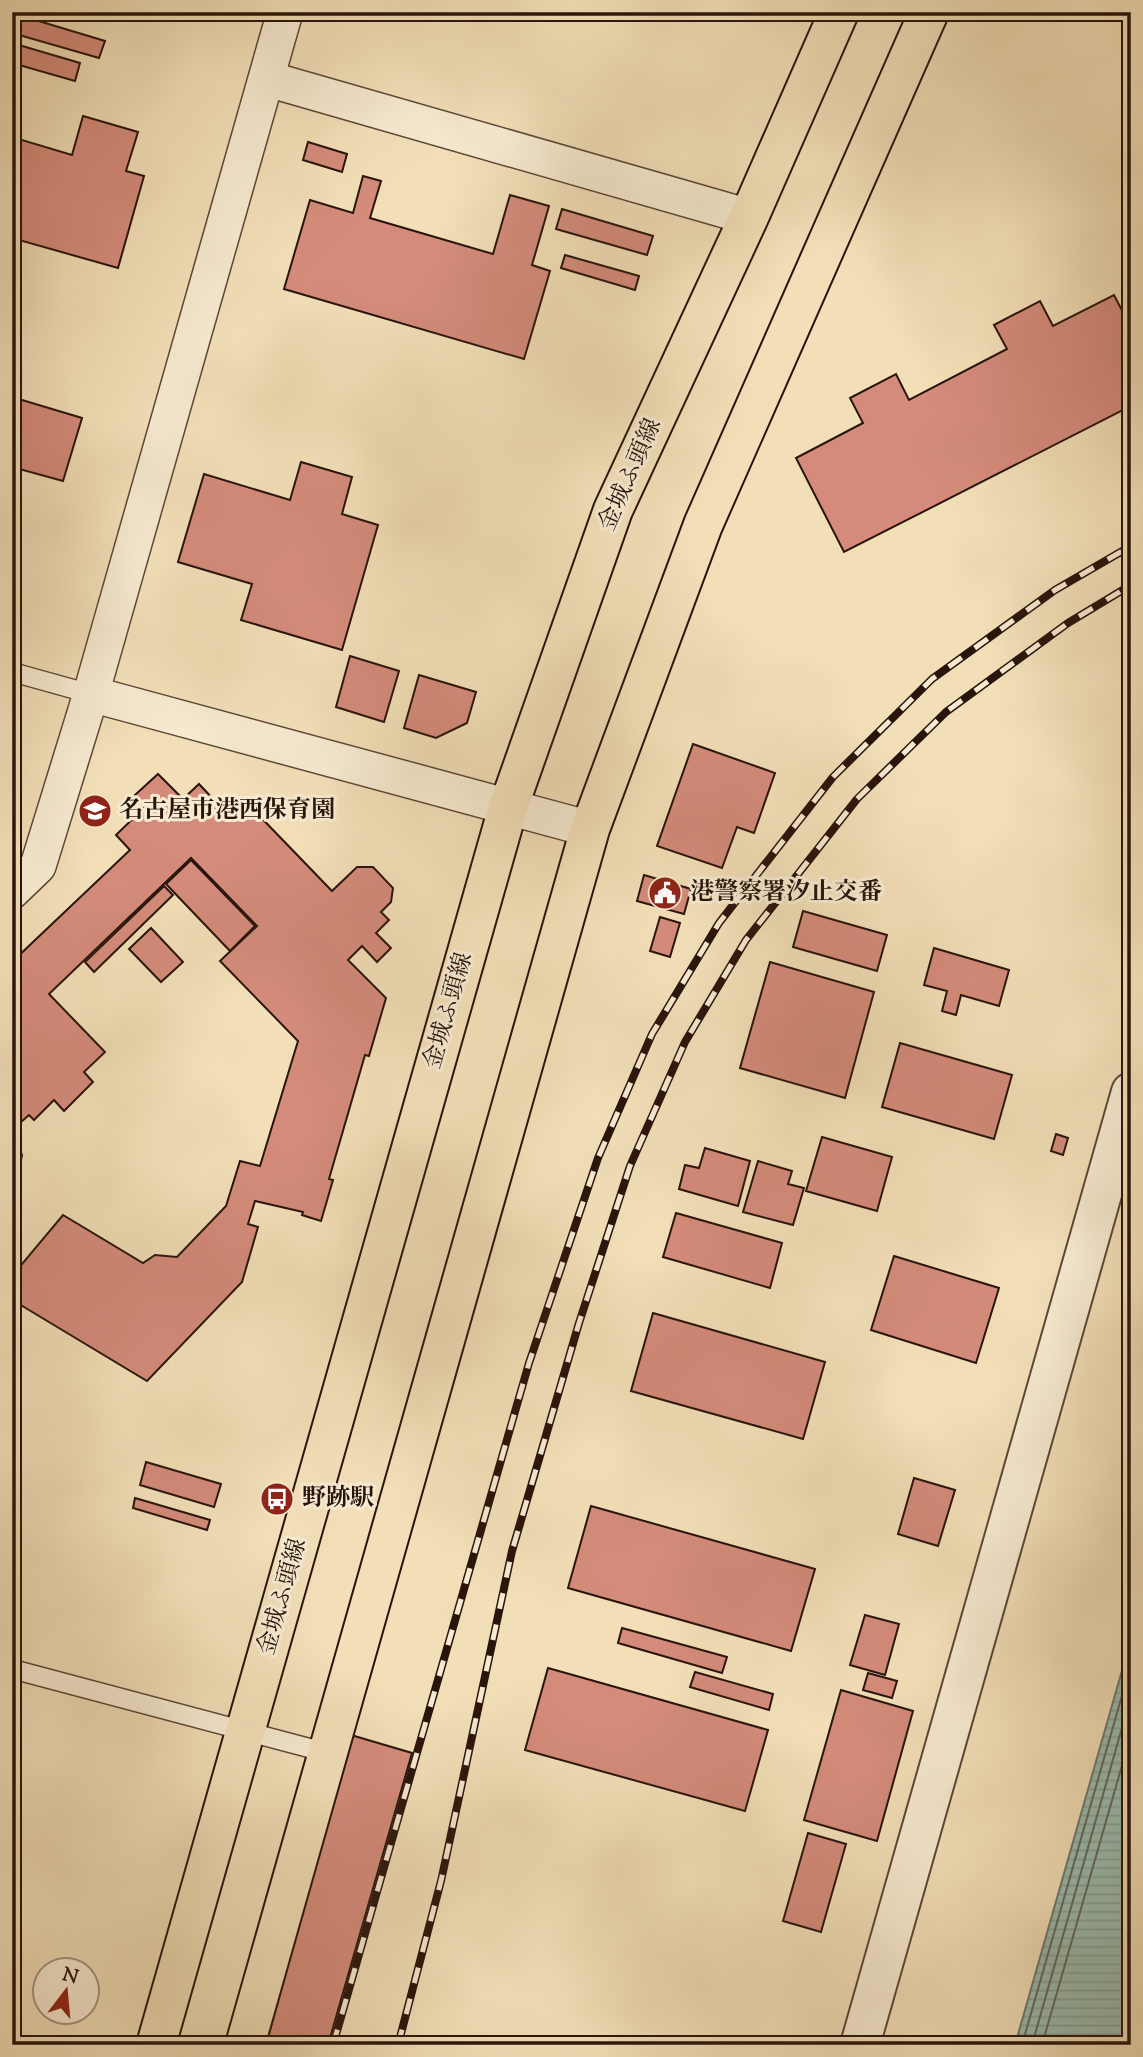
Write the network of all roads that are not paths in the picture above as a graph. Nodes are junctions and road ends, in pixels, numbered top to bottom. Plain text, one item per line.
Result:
1 (285, 12) edge
2 (839, 12) edge
3 (929, 12) edge
4 (268, 79) junction
5 (749, 217) junction
6 (12, 672) edge
7 (90, 694) junction
8 (508, 808) junction
9 (590, 829) junction
10 (12, 891) edge
11 (1131, 1092) edge
12 (12, 1669) edge
13 (245, 1731) junction
14 (328, 1753) junction
15 (156, 2045) edge
16 (244, 2045) edge
17 (860, 2045) edge

1 - 4 street
2 - 5 main road, 金城ふ頭線
3 - 9 main road
4 - 5 street
4 - 7 street
5 - 8 main road, 金城ふ頭線
6 - 7 lane
7 - 8 street
7 - 10 street
8 - 9 street
8 - 13 main road, 金城ふ頭線
9 - 14 main road
11 - 17 street
12 - 13 lane
13 - 14 lane
13 - 15 main road, 金城ふ頭線
14 - 16 main road

